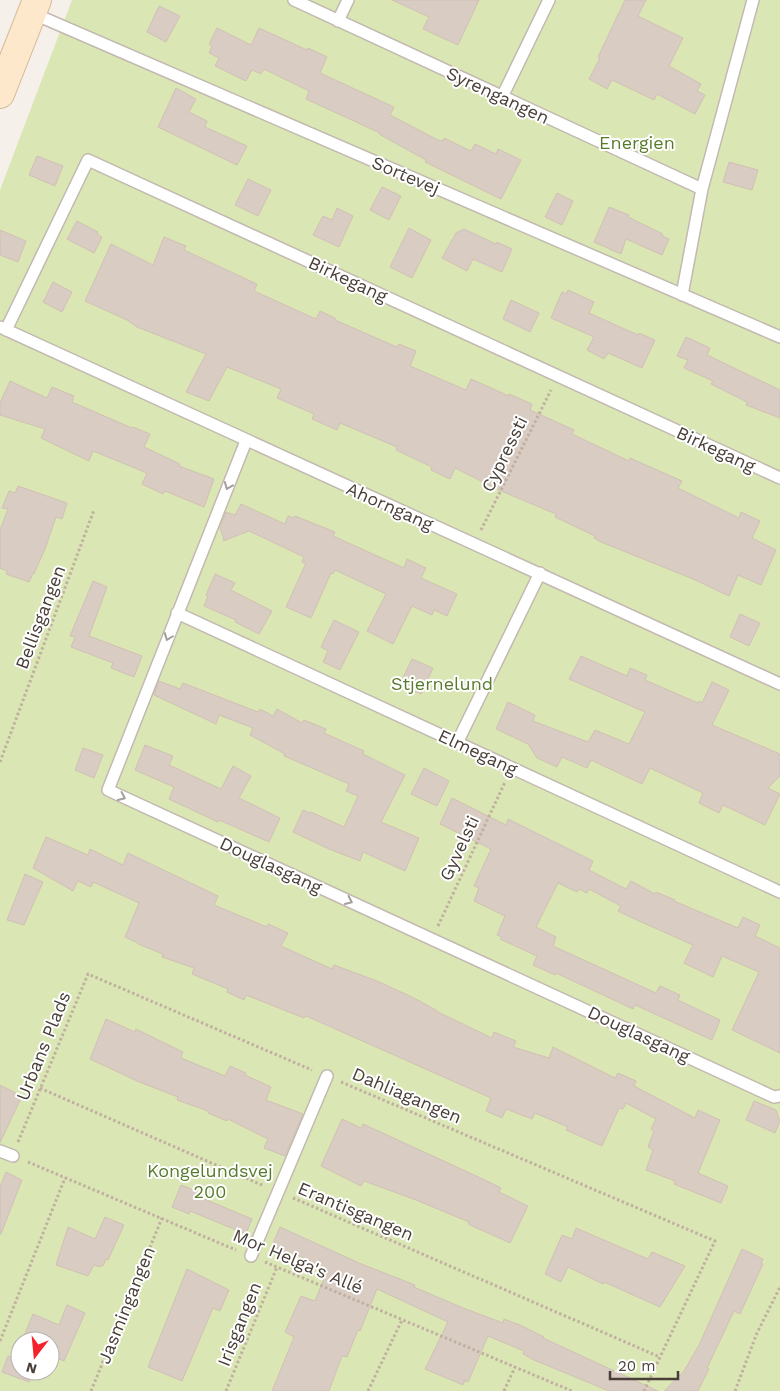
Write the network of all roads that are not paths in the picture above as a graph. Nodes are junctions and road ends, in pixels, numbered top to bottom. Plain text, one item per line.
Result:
1 (294, 0) edge
2 (348, 0) edge
3 (549, 0) edge
4 (753, 0) edge
5 (35, 6) edge
6 (338, 20) junction
7 (2, 84) edge
8 (502, 97) junction
9 (702, 189) junction
10 (682, 295) junction
11 (3, 328) edge
12 (780, 337) edge
13 (246, 441) junction
14 (780, 478) edge
15 (540, 573) junction
16 (177, 613) junction
17 (780, 684) edge
18 (457, 743) junction
19 (780, 892) edge
20 (327, 1076) road end
21 (777, 1096) edge
22 (0, 1151) edge
23 (12, 1156) road end
24 (250, 1256) road end

1 - 6 lane, Syrengangen
2 - 6 lane
3 - 8 lane
4 - 9 lane
5 - 7 street
5 - 10 lane, Sortevej
6 - 8 lane, Syrengangen
8 - 9 lane, Syrengangen
9 - 10 lane
10 - 12 lane, Sortevej
11 - 13 lane, Ahorngang
11 - 14 lane, Birkegang
13 - 15 lane, Ahorngang
13 -> 16 lane, Douglasgang
15 - 17 lane, Ahorngang
15 - 18 lane
16 - 18 lane, Elmegang
16 -> 21 lane, Douglasgang
18 - 19 lane, Elmegang
20 - 24 lane
22 - 23 lane

